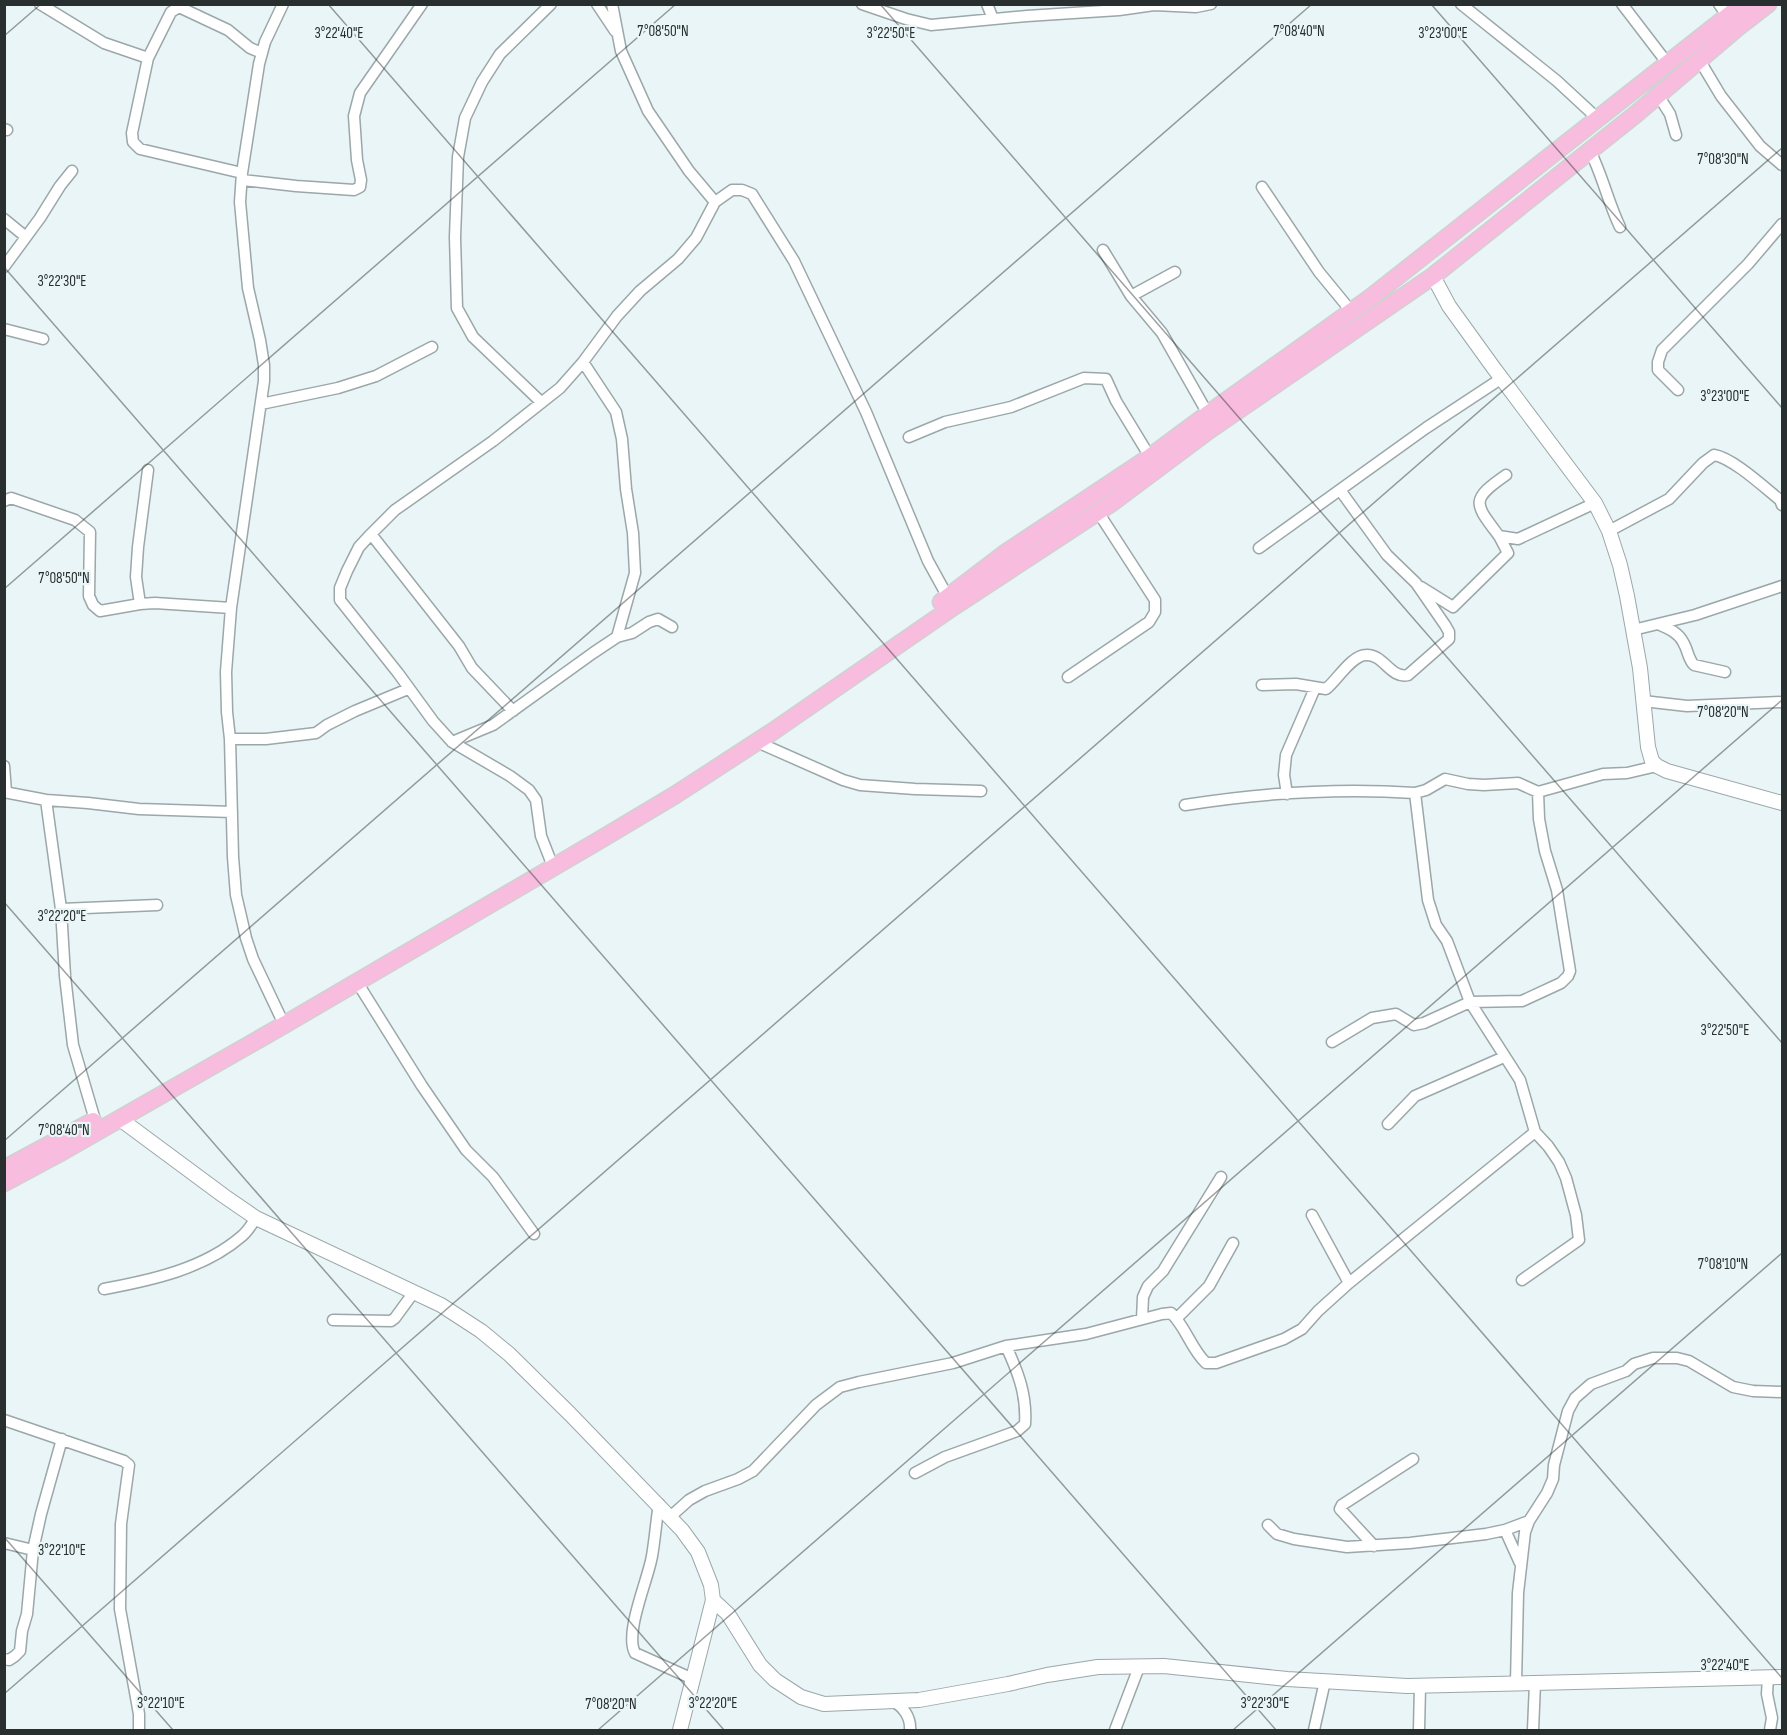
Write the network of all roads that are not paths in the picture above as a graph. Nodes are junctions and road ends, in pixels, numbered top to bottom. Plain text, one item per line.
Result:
1 (40, 4) edge
2 (283, 4) edge
3 (422, 4) edge
4 (551, 4) edge
5 (597, 4) edge
6 (612, 4) edge
7 (862, 4) edge
8 (987, 4) edge
9 (1211, 4) edge
10 (1461, 4) edge
11 (1622, 4) edge
12 (1743, 4) edge
13 (1768, 4) edge
14 (1154, 5) edge
15 (181, 6) edge
16 (1728, 16) edge
17 (993, 19) junction
18 (617, 34) junction
19 (262, 53) junction
20 (148, 58) junction
21 (1700, 61) junction
22 (1668, 64) junction
23 (1658, 95) junction
24 (1597, 118) junction
25 (1676, 135) dead end
26 (1590, 151) junction
27 (1782, 165) edge
28 (72, 171) dead end
29 (242, 176) junction
30 (1262, 187) dead end
31 (715, 202) junction
32 (4, 219) edge
33 (1782, 224) edge
34 (1620, 226) dead end
35 (26, 237) junction
36 (1103, 250) dead end
37 (4, 267) edge
38 (1175, 272) dead end
39 (1433, 276) junction
40 (1131, 296) junction
41 (1351, 311) junction
42 (4, 329) edge
43 (43, 339) dead end
44 (432, 347) dead end
45 (583, 362) junction
46 (1502, 378) junction
47 (1678, 390) dead end
48 (540, 402) junction
49 (261, 404) junction
50 (1208, 414) junction
51 (909, 437) dead end
52 (1150, 457) junction
53 (148, 471) dead end
54 (1506, 475) dead end
55 (1340, 490) junction
56 (4, 501) edge
57 (1595, 503) junction
58 (1782, 505) edge
59 (1098, 512) junction
60 (1609, 531) junction
61 (371, 534) junction
62 (1499, 536) junction
63 (1259, 548) dead end
64 (1416, 583) junction
65 (1782, 587) edge
66 (951, 602) junction
67 (140, 604) junction
68 (231, 608) junction
69 (1658, 624) junction
70 (672, 627) dead end
71 (1633, 630) junction
72 (617, 637) junction
73 (1725, 672) dead end
74 (1068, 677) dead end
75 (1262, 685) dead end
76 (1315, 688) junction
77 (408, 690) junction
78 (1643, 701) junction
79 (1782, 702) edge
80 (513, 711) junction
81 (230, 739) junction
82 (452, 742) junction
83 (757, 742) junction
84 (4, 766) edge
85 (1658, 766) junction
86 (981, 791) dead end
87 (5, 792) edge
88 (1538, 792) junction
89 (1415, 793) junction
90 (1287, 794) junction
91 (46, 800) junction
92 (1782, 803) edge
93 (1185, 805) dead end
94 (232, 812) junction
95 (550, 859) junction
96 (157, 905) dead end
97 (61, 909) junction
98 (462, 914) junction
99 (357, 982) junction
100 (1470, 1002) junction
101 (280, 1016) junction
102 (1332, 1042) dead end
103 (1504, 1057) junction
104 (120, 1119) junction
105 (95, 1120) junction
106 (1388, 1124) dead end
107 (1534, 1132) junction
108 (4, 1169) edge
109 (1221, 1177) dead end
110 (4, 1182) edge
111 (1312, 1215) dead end
112 (256, 1218) junction
113 (534, 1234) dead end
114 (1233, 1243) dead end
115 (1522, 1280) dead end
116 (1349, 1283) junction
117 (104, 1290) dead end
118 (414, 1292) junction
119 (1177, 1318) junction
120 (1142, 1319) junction
121 (333, 1320) dead end
122 (1006, 1346) junction
123 (1782, 1392) edge
124 (4, 1420) edge
125 (62, 1439) junction
126 (1413, 1459) dead end
127 (915, 1473) dead end
128 (659, 1504) junction
129 (670, 1517) junction
130 (1528, 1521) junction
131 (1268, 1525) dead end
132 (1505, 1530) junction
133 (4, 1543) edge
134 (1374, 1546) junction
135 (33, 1550) junction
136 (1521, 1565) junction
137 (713, 1600) junction
138 (728, 1614) junction
139 (708, 1622) junction
140 (4, 1659) edge
141 (1139, 1667) junction
142 (1768, 1677) junction
143 (1782, 1677) edge
144 (693, 1679) junction
145 (1325, 1682) junction
146 (1516, 1683) junction
147 (1535, 1683) junction
148 (1420, 1686) junction
149 (892, 1701) junction
150 (139, 1731) edge
151 (680, 1731) edge
152 (910, 1731) edge
153 (1115, 1731) edge
154 (1314, 1731) edge
155 (1419, 1731) edge
156 (1533, 1731) edge
157 (1770, 1731) edge

1 - 20 street
2 - 19 street
3 - 29 street
4 - 48 street
5 - 18 street
6 - 18 street
7 - 17 street
8 - 17 street
9 - 14 street
10 - 24 street
11 - 22 street
12 - 16 main road
13 - 16 main road
14 - 17 street
15 - 19 street
15 - 20 street
16 - 21 main road
16 - 22 main road
18 - 31 street
19 - 29 street
20 - 29 street
21 - 23 main road
21 - 27 street
22 - 24 main road
23 - 25 street
23 - 26 main road
24 - 41 main road
26 - 34 street
26 - 39 main road
28 - 35 street
29 - 49 street
30 - 41 street
31 - 45 street
31 - 66 street
32 - 35 street
33 - 47 street
35 - 37 street
36 - 40 street
38 - 40 street
39 - 46 street
39 - 59 main road
40 - 50 street
41 - 50 main road
42 - 43 street
44 - 49 street
45 - 48 street
45 - 72 street
46 - 55 street
46 - 57 street
48 - 61 street
49 - 68 street
50 - 52 main road
51 - 52 street
52 - 66 main road
53 - 67 street
54 - 62 street
55 - 63 street
55 - 64 street
56 - 67 street
57 - 60 street
57 - 62 street
58 - 60 street
59 - 66 main road
59 - 74 street
60 - 71 street
61 - 77 street
61 - 80 street
62 - 64 street
64 - 76 street
65 - 69 street
66 - 83 main road
66 - 95 main road
67 - 68 street
68 - 81 street
69 - 71 street
69 - 73 street
70 - 72 street
71 - 78 street
72 - 80 street
75 - 76 street
76 - 90 street
77 - 81 street
77 - 82 street
78 - 79 street
78 - 85 street
80 - 82 street
81 - 94 street
82 - 95 street
83 - 86 street
83 - 98 main road
84 - 87 street
85 - 88 street
85 - 92 street
87 - 91 street
88 - 89 street
88 - 100 street
89 - 90 street
89 - 100 street
90 - 93 street
91 - 94 street
91 - 97 street
94 - 101 street
95 - 98 main road
96 - 97 street
97 - 105 street
98 - 99 main road
98 - 101 main road
99 - 104 main road
99 - 113 street
100 - 102 street
100 - 103 street
101 - 105 main road
103 - 106 street
103 - 107 street
104 - 110 main road
104 - 112 street
105 - 108 main road
107 - 115 street
107 - 116 street
109 - 120 street
111 - 116 street
112 - 117 street
112 - 118 street
114 - 119 street
116 - 119 street
118 - 121 street
118 - 128 street
119 - 120 street
120 - 122 street
122 - 127 street
122 - 129 street
123 - 130 street
124 - 125 street
125 - 135 street
125 - 150 street
126 - 134 street
128 - 129 street
128 - 144 street
129 - 137 street
130 - 132 street
130 - 136 street
131 - 134 street
132 - 134 street
132 - 136 street
133 - 135 street
135 - 140 street
136 - 146 street
137 - 138 street
137 - 139 street
138 - 139 street
138 - 149 street
139 - 144 street
141 - 145 street
141 - 149 street
141 - 153 street
142 - 143 street
142 - 147 street
142 - 157 street
144 - 151 street
145 - 148 street
145 - 154 street
146 - 147 street
146 - 148 street
147 - 156 street
148 - 155 street
149 - 152 street

